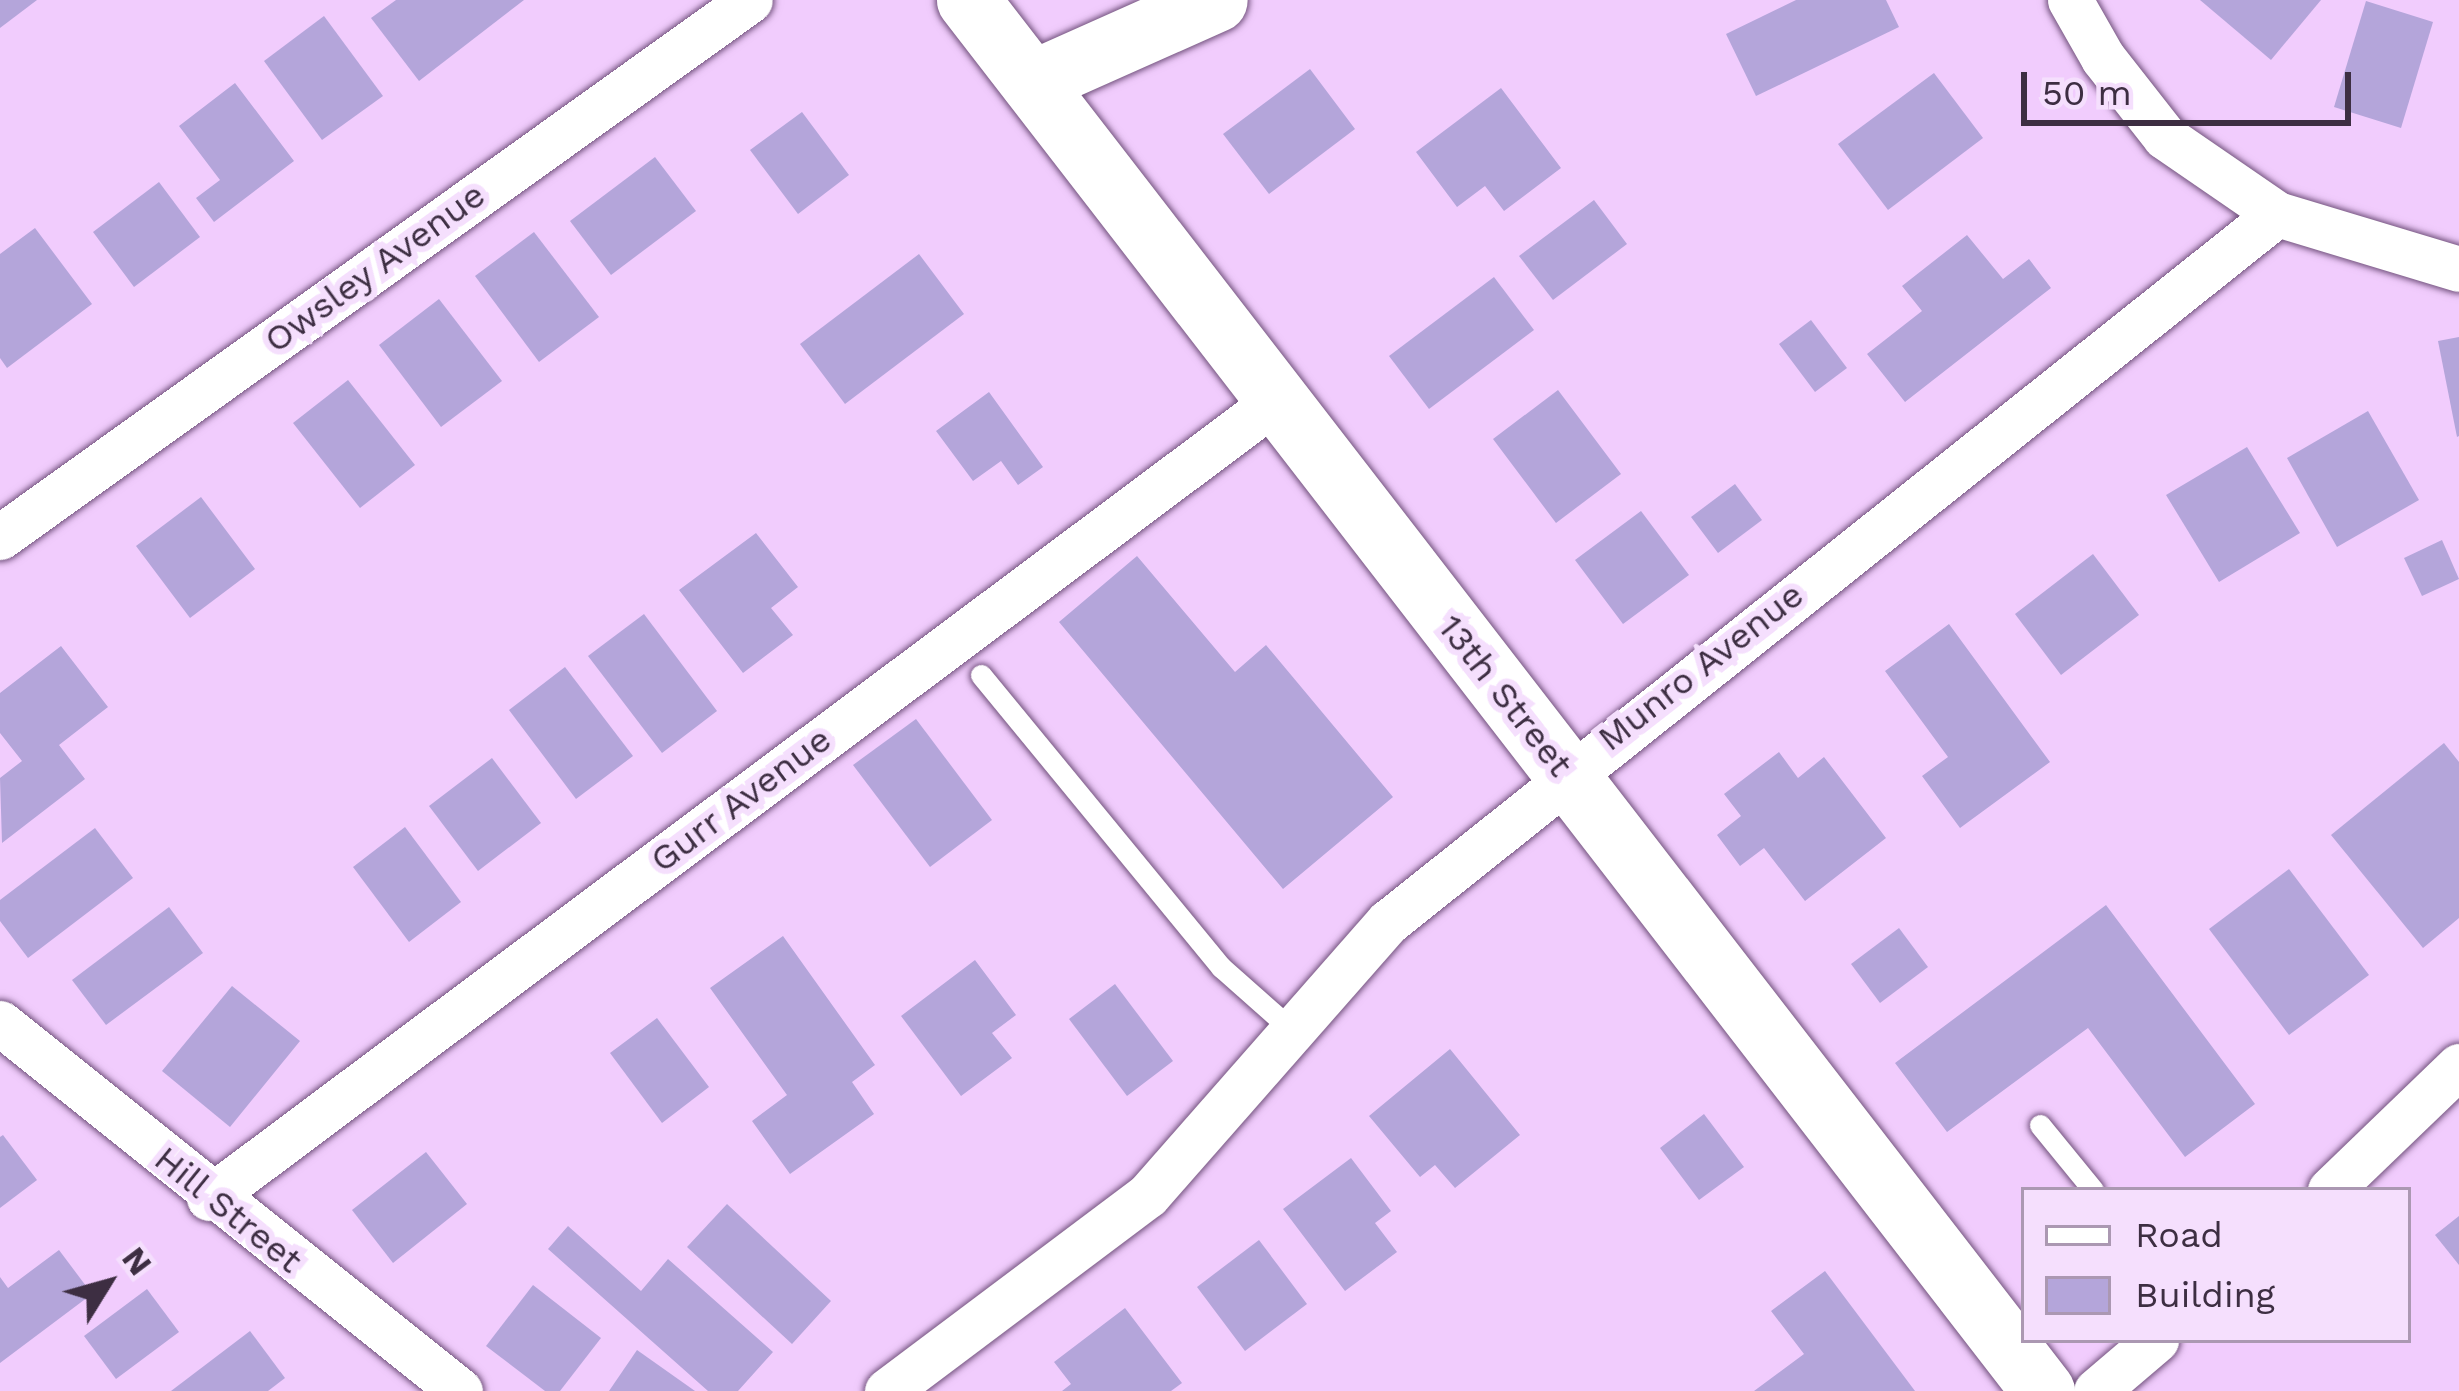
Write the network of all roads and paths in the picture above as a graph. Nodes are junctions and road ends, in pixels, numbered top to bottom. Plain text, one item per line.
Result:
1 (750, 0) edge
2 (968, 0) edge
3 (1216, 0) edge
4 (2070, 0) edge
5 (1032, 82) junction
6 (2277, 214) junction
7 (2459, 269) edge
8 (1273, 403) junction
9 (0, 537) edge
10 (981, 675) dead end
11 (1566, 773) junction
12 (0, 1023) edge
13 (1293, 1031) junction
14 (2459, 1066) edge
15 (2040, 1125) dead end
16 (2090, 1187) edge
17 (2333, 1187) edge
18 (209, 1198) junction
19 (2152, 1343) edge
20 (460, 1391) edge
21 (887, 1391) edge
22 (2043, 1391) edge
23 (2096, 1391) edge

1 - 9 street, Owsley Avenue
2 - 5 main road, 13th Street
3 - 5 main road
4 - 6 street
5 - 8 main road, 13th Street
6 - 7 street
6 - 11 street, Munro Avenue
8 - 11 main road, 13th Street
8 - 18 street, Gurr Avenue
10 - 13 lane
11 - 13 street, Munro Avenue
11 - 22 main road, 13th Street
12 - 18 street, Hill Street
13 - 21 street, Munro Avenue
14 - 17 street
15 - 16 lane
18 - 20 street, Hill Street
19 - 23 street

